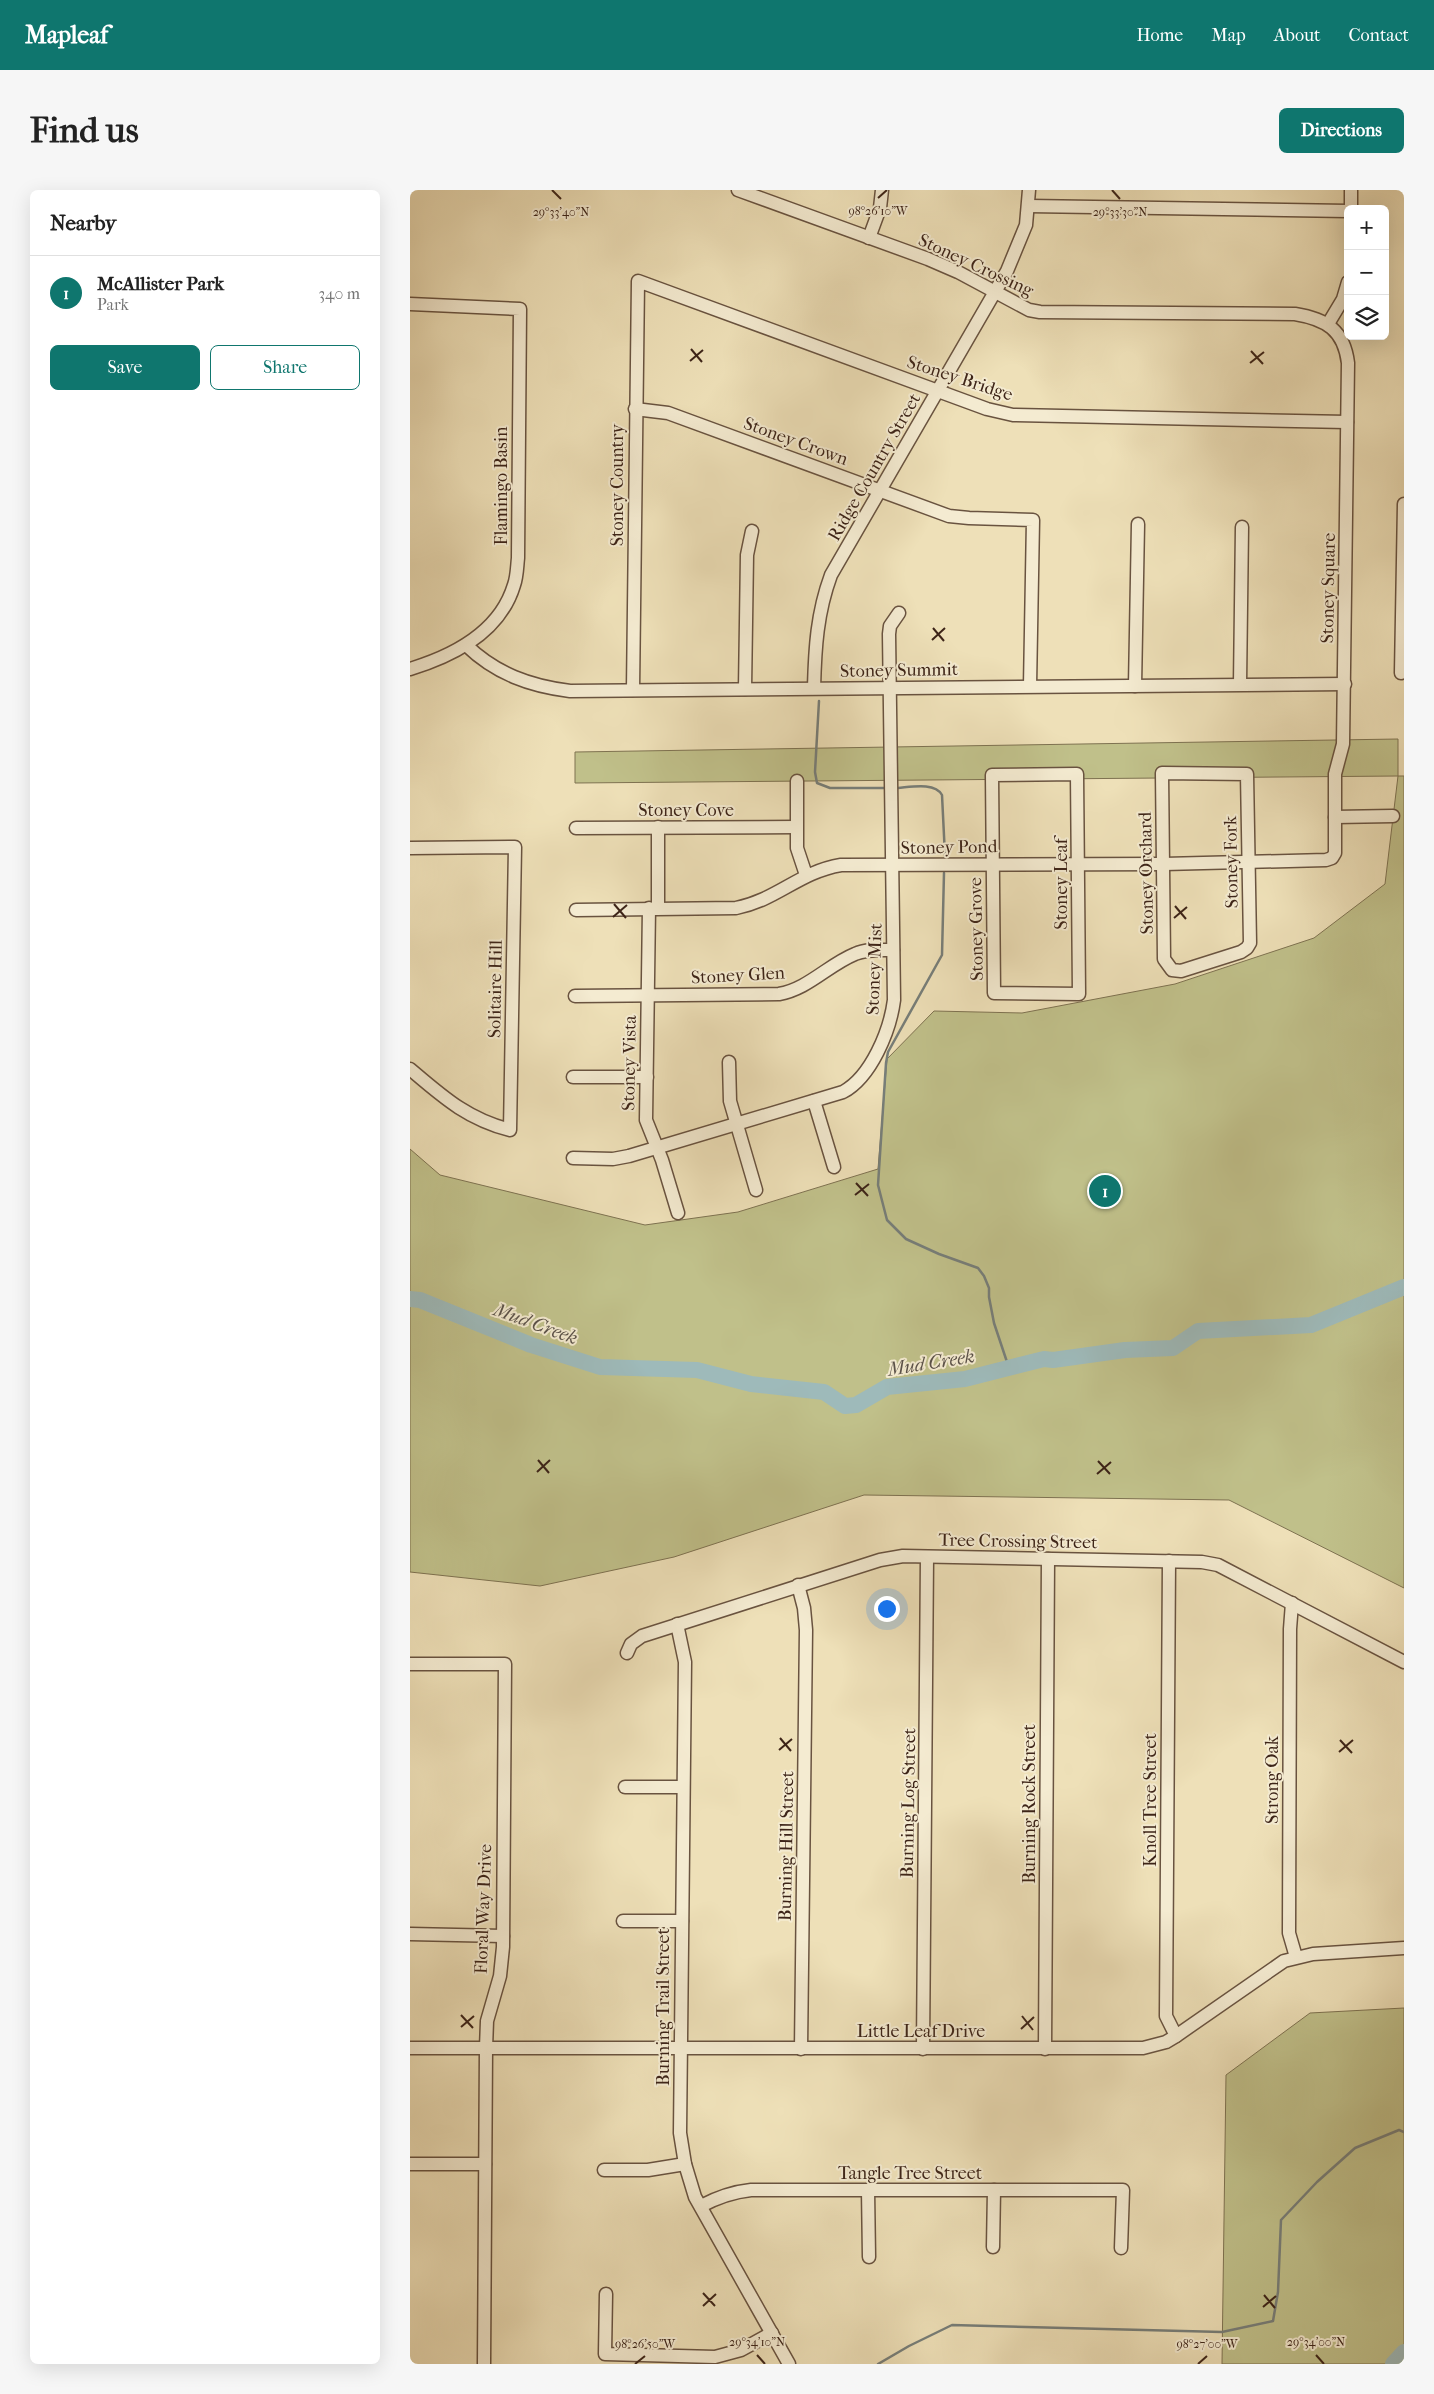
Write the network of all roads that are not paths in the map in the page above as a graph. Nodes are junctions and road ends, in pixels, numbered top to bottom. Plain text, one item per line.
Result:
1 (738, 190) edge
2 (882, 190) edge
3 (1029, 190) edge
4 (1351, 190) edge
5 (759, 194) edge
6 (1351, 205) edge
7 (1029, 206) junction
8 (1344, 211) edge
9 (869, 238) junction
10 (638, 281) joint
11 (994, 293) junction
12 (1344, 295) edge
13 (410, 304) edge
14 (1328, 324) junction
15 (938, 391) junction
16 (635, 409) junction
17 (1347, 422) junction
18 (880, 490) junction
19 (1404, 504) edge
20 (1138, 524) dead end
21 (1242, 527) dead end
22 (752, 532) dead end
23 (899, 613) dead end
24 (466, 645) junction
25 (410, 669) edge
26 (1401, 673) dead end
27 (1240, 684) junction
28 (1345, 684) junction
29 (1030, 686) junction
30 (1135, 686) junction
31 (814, 688) junction
32 (890, 688) junction
33 (745, 689) junction
34 (633, 690) junction
35 (1162, 773) joint
36 (992, 774) joint
37 (797, 781) dead end
38 (1393, 816) dead end
39 (1335, 817) junction
40 (796, 827) junction
41 (576, 828) dead end
42 (658, 828) junction
43 (410, 848) edge
44 (1332, 858) joint
45 (1249, 862) junction
46 (993, 864) junction
47 (1079, 864) junction
48 (1164, 864) junction
49 (892, 865) junction
50 (806, 875) junction
51 (653, 908) junction
52 (576, 910) dead end
53 (893, 950) junction
54 (1172, 970) joint
55 (994, 993) joint
56 (575, 996) dead end
57 (648, 996) junction
58 (729, 1062) dead end
59 (410, 1069) edge
60 (573, 1076) dead end
61 (647, 1077) junction
62 (814, 1101) junction
63 (736, 1125) junction
64 (657, 1148) junction
65 (573, 1158) dead end
66 (834, 1167) dead end
67 (756, 1190) dead end
68 (678, 1213) dead end
69 (928, 1557) junction
70 (1048, 1559) junction
71 (1169, 1561) junction
72 (798, 1585) junction
73 (1292, 1602) junction
74 (677, 1624) junction
75 (627, 1653) dead end
76 (1404, 1662) edge
77 (410, 1664) edge
78 (625, 1787) dead end
79 (682, 1787) junction
80 (624, 1921) dead end
81 (682, 1921) junction
82 (410, 1934) edge
83 (503, 1936) junction
84 (1404, 1948) edge
85 (1296, 1957) junction
86 (1176, 2036) junction
87 (410, 2048) edge
88 (486, 2048) junction
89 (681, 2049) junction
90 (802, 2049) junction
91 (923, 2049) junction
92 (1045, 2049) junction
93 (410, 2164) edge
94 (484, 2164) junction
95 (684, 2164) junction
96 (604, 2170) dead end
97 (868, 2190) junction
98 (994, 2190) junction
99 (701, 2206) junction
100 (993, 2247) dead end
101 (1121, 2248) dead end
102 (869, 2257) dead end
103 (606, 2294) dead end
104 (772, 2333) junction
105 (484, 2364) edge
106 (789, 2364) edge

1 - 5 street, Stoney Crossing
2 - 9 street
3 - 7 street, Ridge Country Street
4 - 6 street
5 - 9 street, Stoney Crossing
7 - 8 street
7 - 11 street, Ridge Country Street
9 - 11 street, Stoney Crossing
10 - 15 street, Stoney Bridge
10 - 16 street, Stoney Country
11 - 14 street, Stoney Crossing
11 - 15 street, Ridge Country Street
12 - 14 street
13 - 24 street, Flamingo Basin
14 - 17 street, Stoney Square
15 - 17 street, Stoney Bridge
15 - 18 street, Ridge Country Street
16 - 18 street, Stoney Crown
16 - 34 street, Stoney Country
17 - 28 street, Stoney Square
18 - 29 street, Stoney Crown
18 - 31 street, Ridge Country Street
19 - 26 street
20 - 30 street
21 - 27 street
22 - 33 street
23 - 32 street, Stoney Mist
24 - 25 street, Flamingo Basin
24 - 34 street, Stoney Summit
27 - 28 street, Stoney Summit
27 - 30 street, Stoney Summit
28 - 39 street, Stoney Square
29 - 30 street, Stoney Summit
29 - 32 street, Stoney Summit
31 - 32 street, Stoney Summit
31 - 33 street, Stoney Summit
32 - 49 street, Stoney Mist
33 - 34 street, Stoney Summit
35 - 45 street, Stoney Fork
35 - 48 street, Stoney Orchard
36 - 46 street, Stoney Grove
36 - 47 street, Stoney Leaf
37 - 40 street
38 - 39 street
39 - 44 street, Stoney Square
40 - 42 street, Stoney Cove
40 - 50 street
41 - 42 street, Stoney Cove
42 - 51 street, Stoney Vista
43 - 59 street, Solitaire Hill
44 - 45 street, Stoney Pond
45 - 48 street, Stoney Pond
45 - 54 street, Stoney Fork
46 - 47 street, Stoney Pond
46 - 49 street, Stoney Pond
46 - 55 street, Stoney Grove
47 - 48 street, Stoney Pond
47 - 55 street, Stoney Leaf
48 - 54 street, Stoney Orchard
49 - 50 street, Stoney Pond
49 - 53 street, Stoney Mist
50 - 51 street, Stoney Pond
51 - 52 street, Stoney Pond
51 - 57 street, Stoney Vista
53 - 57 street, Stoney Glen
53 - 62 street, Stoney Mist
56 - 57 street, Stoney Glen
57 - 61 street, Stoney Vista
58 - 63 street
60 - 61 street
61 - 64 street, Stoney Vista
62 - 63 street, Stoney Mist
62 - 66 street
63 - 64 street, Stoney Mist
63 - 67 street
64 - 65 street, Stoney Mist
64 - 68 street, Stoney Vista
69 - 70 street, Tree Crossing Street
69 - 72 street, Tree Crossing Street
69 - 91 street, Burning Log Street
70 - 71 street, Tree Crossing Street
70 - 92 street, Burning Rock Street
71 - 73 street, Tree Crossing Street
71 - 86 street, Knoll Tree Street
72 - 74 street, Tree Crossing Street
72 - 90 street, Burning Hill Street
73 - 76 street, Tree Crossing Street
73 - 85 street, Strong Oak
74 - 75 street, Tree Crossing Street
74 - 79 street, Burning Trail Street
77 - 83 street, Floral Way Drive
78 - 79 street
79 - 81 street, Burning Trail Street
80 - 81 street
81 - 89 street, Burning Trail Street
82 - 83 street
83 - 88 street, Floral Way Drive
84 - 85 street, Little Leaf Drive
85 - 86 street, Little Leaf Drive
86 - 92 street, Little Leaf Drive
87 - 88 street, Little Leaf Drive
88 - 89 street, Little Leaf Drive
88 - 94 street, Floral Way Drive
89 - 90 street, Little Leaf Drive
89 - 95 street, Burning Trail Street
90 - 91 street, Little Leaf Drive
91 - 92 street, Little Leaf Drive
93 - 94 street
94 - 105 street, Floral Way Drive
95 - 96 street
95 - 99 street, Burning Trail Street
97 - 98 street, Tangle Tree Street
97 - 99 street, Tangle Tree Street
97 - 102 street
98 - 100 street
98 - 101 street, Tangle Tree Street
99 - 104 street, Burning Trail Street
103 - 104 street
104 - 106 street, Burning Trail Street

